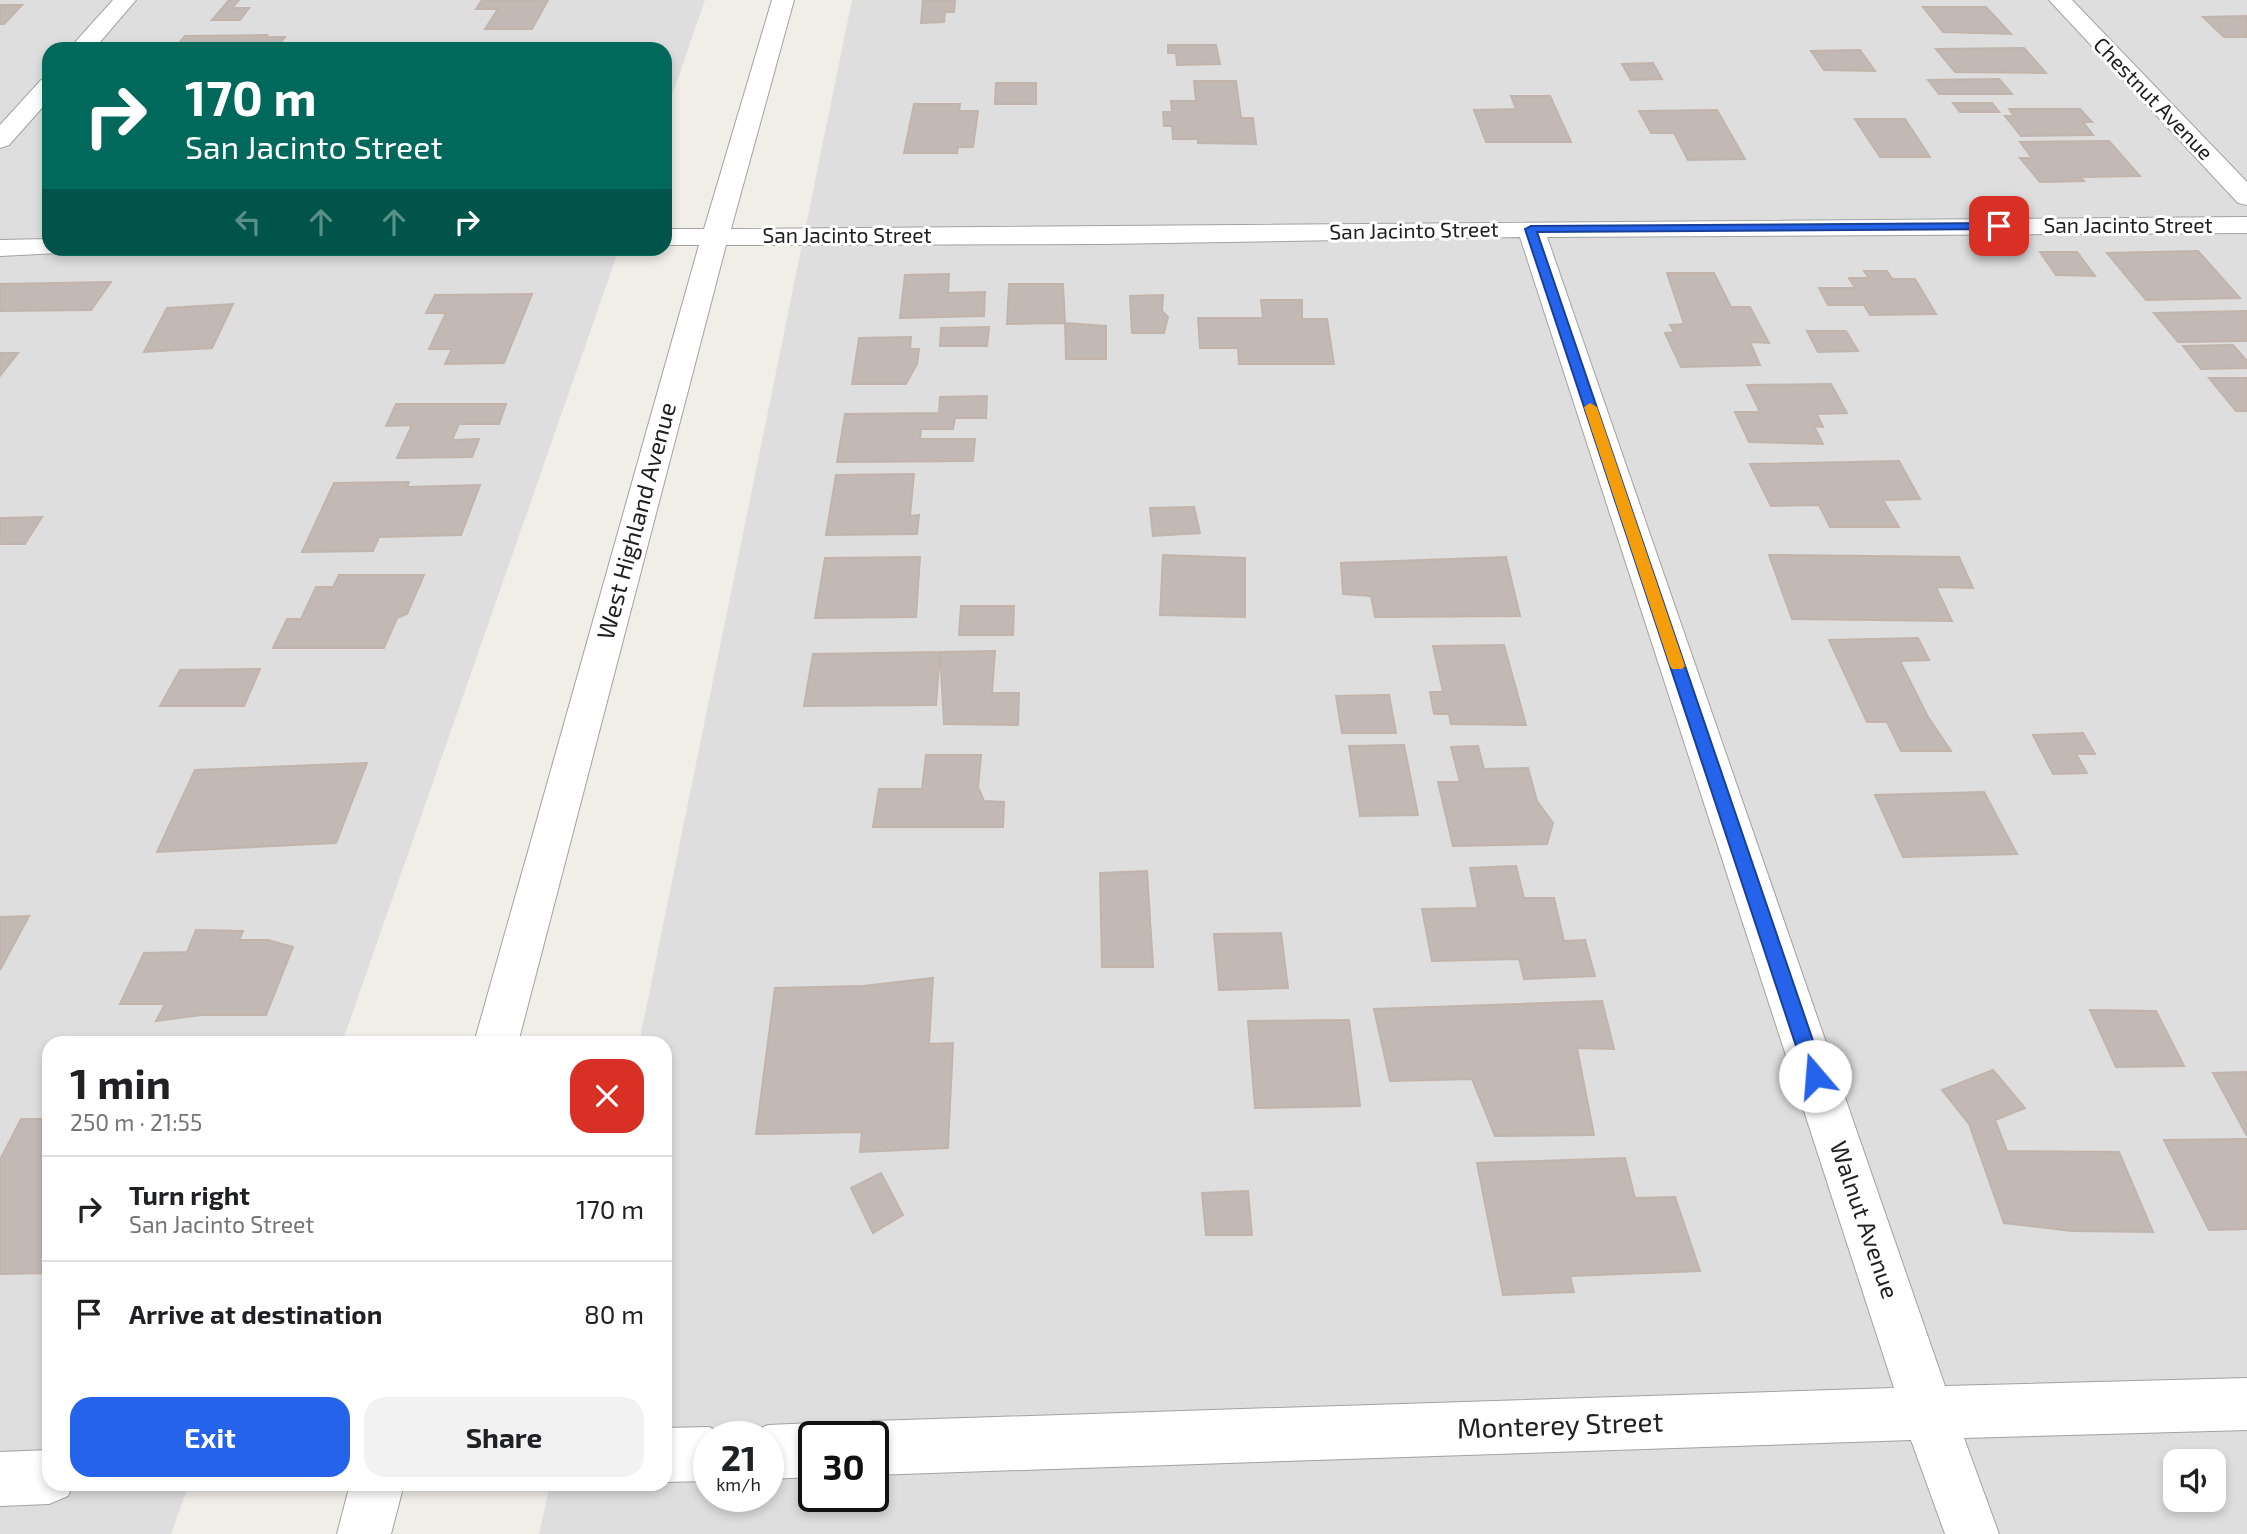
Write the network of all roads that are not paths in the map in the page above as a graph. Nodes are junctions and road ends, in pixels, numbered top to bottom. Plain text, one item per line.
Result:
1 (125, 0) edge
2 (783, 0) edge
3 (2060, 0) edge
4 (87, 42) edge
5 (42, 93) edge
6 (0, 140) edge
7 (2247, 197) edge
8 (2247, 225) edge
9 (1531, 229) junction
10 (715, 236) junction
11 (672, 237) edge
12 (42, 247) edge
13 (0, 248) edge
14 (498, 1036) edge
15 (2247, 1405) edge
16 (1928, 1413) junction
17 (889, 1447) edge
18 (693, 1454) edge
19 (672, 1455) edge
20 (42, 1477) edge
21 (0, 1479) edge
22 (375, 1491) edge
23 (363, 1534) edge
24 (1972, 1534) edge

1 - 4 street
2 - 10 street, West Highland Avenue
3 - 7 street, Chestnut Avenue
5 - 6 street
8 - 9 street, San Jacinto Street
9 - 10 street, San Jacinto Street
9 - 16 street, Walnut Avenue
10 - 11 street, San Jacinto Street
10 - 14 street, West Highland Avenue
12 - 13 street
15 - 16 street, Monterey Street
16 - 17 street, Monterey Street
16 - 24 street, Walnut Avenue
18 - 19 street
20 - 21 street
22 - 23 street

